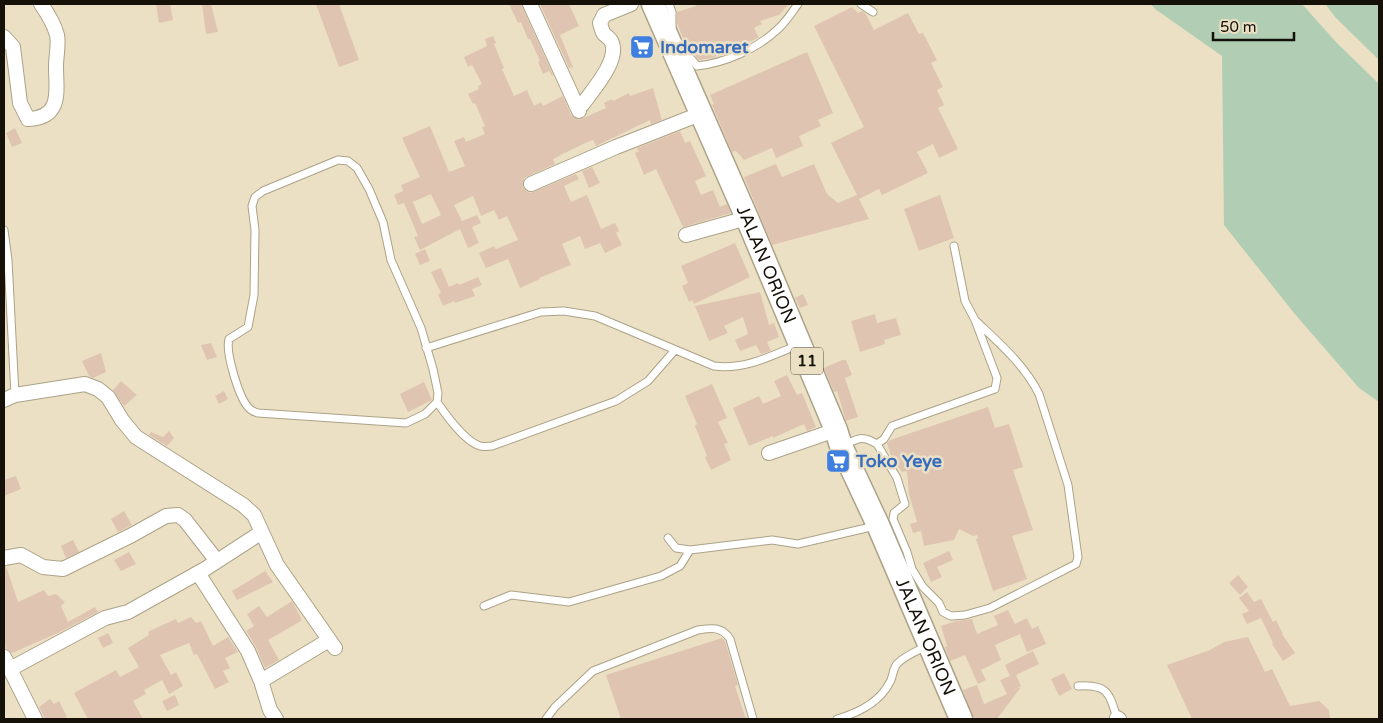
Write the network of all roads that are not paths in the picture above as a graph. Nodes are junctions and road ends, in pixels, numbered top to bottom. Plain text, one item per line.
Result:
1 (43, 4) edge
2 (530, 4) edge
3 (631, 4) edge
4 (652, 4) edge
5 (669, 4) edge
6 (798, 4) edge
7 (861, 4) edge
8 (873, 12) dead end
9 (670, 31) junction
10 (4, 36) edge
11 (680, 43) dead end
12 (700, 114) junction
13 (531, 184) dead end
14 (747, 218) junction
15 (4, 230) edge
16 (686, 235) dead end
17 (954, 246) dead end
18 (975, 320) junction
19 (800, 345) junction
20 (426, 348) junction
21 (675, 350) junction
22 (10, 398) edge
23 (437, 402) junction
24 (838, 438) junction
25 (878, 444) junction
26 (769, 453) dead end
27 (878, 525) junction
28 (262, 532) junction
29 (668, 538) dead end
30 (690, 550) junction
31 (4, 558) edge
32 (217, 561) junction
33 (198, 573) junction
34 (484, 606) dead end
35 (929, 646) junction
36 (7, 663) edge
37 (261, 681) junction
38 (1078, 686) dead end
39 (35, 719) edge
40 (276, 719) edge
41 (546, 719) edge
42 (753, 719) edge
43 (837, 719) edge
44 (961, 719) edge
45 (1118, 719) edge

1 - 10 street
2 - 3 street
4 - 9 highway, JALAN ORION / 11
5 - 9 lane
6 - 11 lane
7 - 8 lane
9 - 12 highway, JALAN ORION / 11
12 - 13 street
12 - 14 highway, JALAN ORION / 11
14 - 16 street
14 - 19 highway, JALAN ORION / 11
15 - 22 lane
17 - 18 lane
18 - 25 lane
18 - 25 lane
19 - 21 lane
19 - 24 highway, JALAN ORION / 11
20 - 21 lane
20 - 23 lane
20 - 23 lane
21 - 23 lane
22 - 28 street
24 - 25 lane
24 - 26 street
24 - 27 highway, JALAN ORION / 11
27 - 30 lane
27 - 35 highway, JALAN ORION / 11
28 - 32 street
28 - 37 street
29 - 30 lane
30 - 34 lane
31 - 32 street
32 - 33 street
33 - 36 street
33 - 37 street
35 - 43 lane
35 - 44 highway, JALAN ORION / 11
36 - 39 street
37 - 40 street
38 - 45 lane
41 - 42 lane

